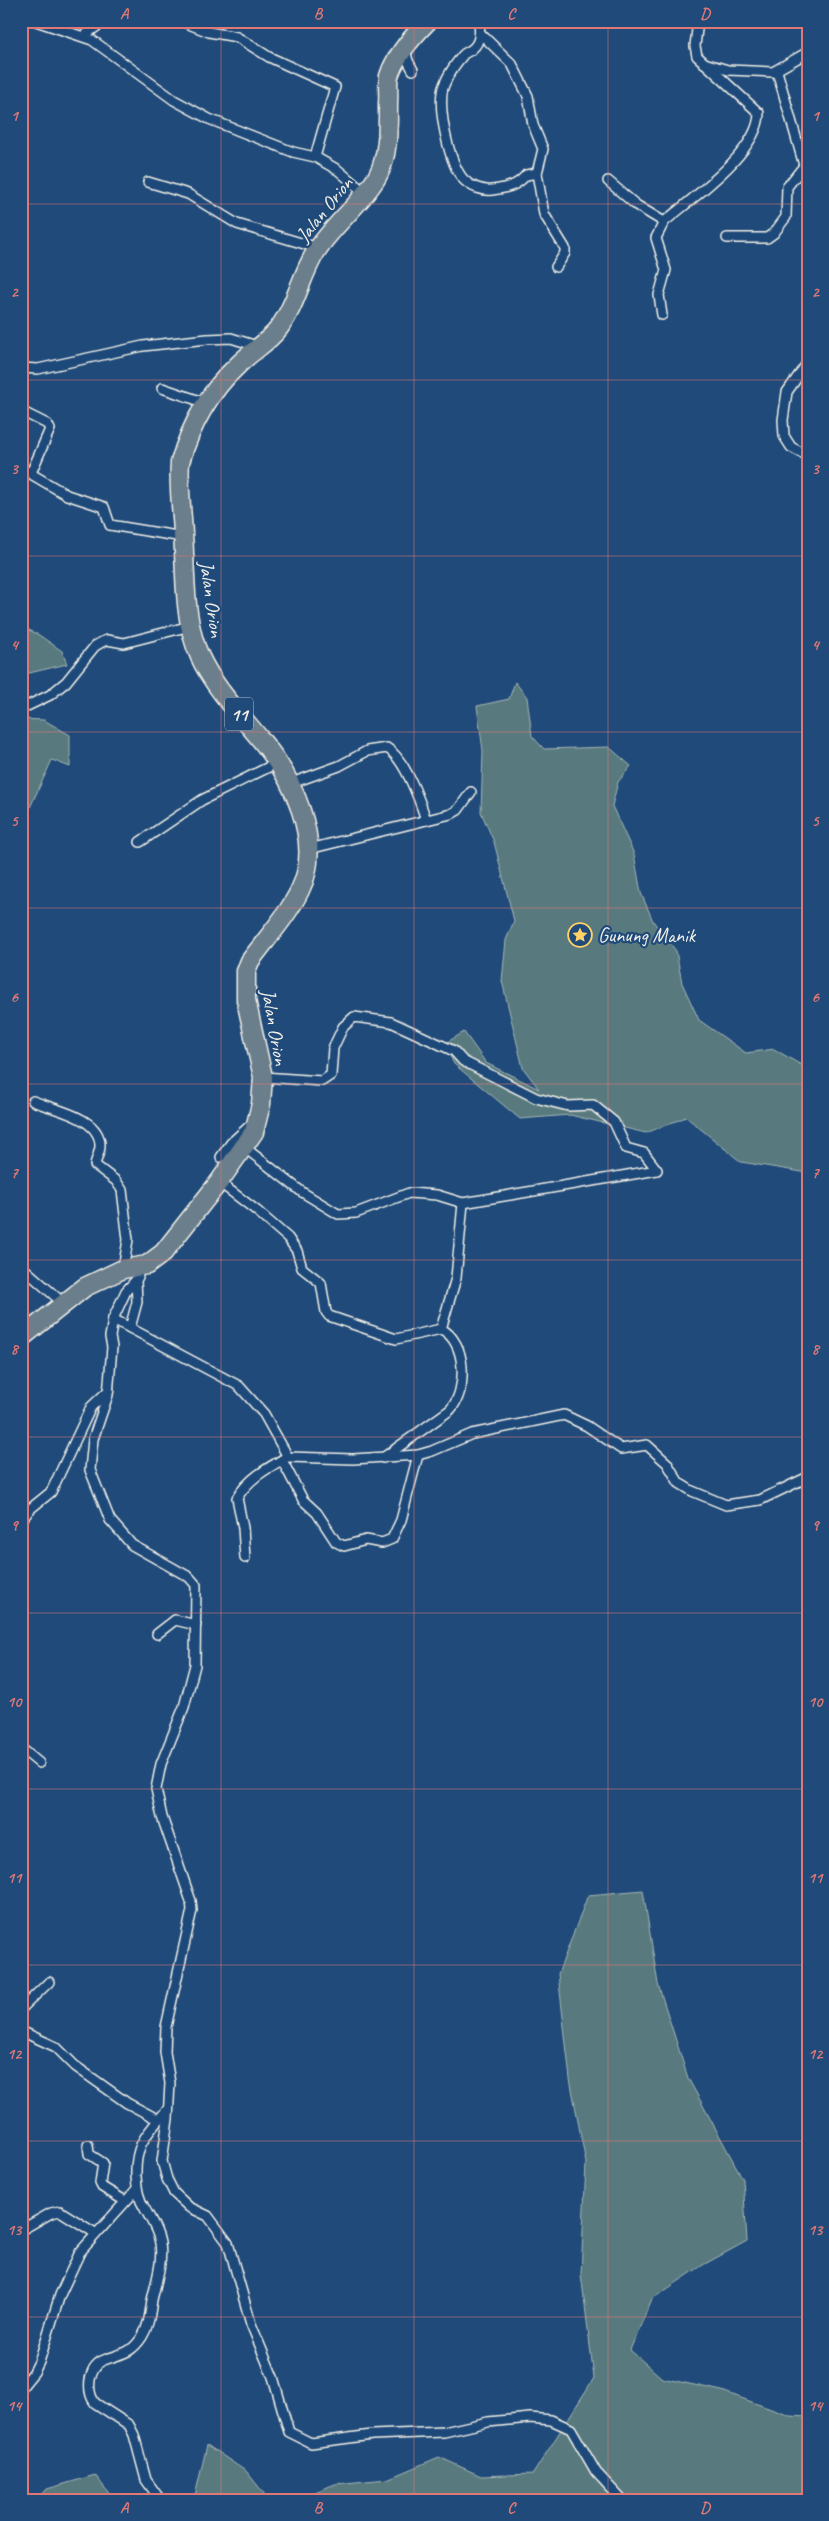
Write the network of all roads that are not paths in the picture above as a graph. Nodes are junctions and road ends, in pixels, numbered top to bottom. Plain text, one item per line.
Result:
1 (36, 21) edge
2 (104, 21) edge
3 (181, 21) edge
4 (428, 21) edge
5 (479, 21) edge
6 (698, 21) edge
7 (480, 33) junction
8 (88, 38) junction
9 (405, 48) junction
10 (808, 52) edge
11 (701, 62) junction
12 (413, 70) dead end
13 (777, 71) junction
14 (315, 157) junction
15 (805, 163) edge
16 (537, 173) junction
17 (808, 179) edge
18 (608, 180) dead end
19 (148, 182) dead end
20 (365, 193) junction
21 (664, 222) junction
22 (727, 238) dead end
23 (318, 248) junction
24 (556, 267) dead end
25 (662, 314) dead end
26 (260, 347) junction
27 (808, 362) edge
28 (21, 368) edge
29 (162, 388) dead end
30 (206, 403) junction
31 (21, 411) edge
32 (808, 452) edge
33 (21, 468) edge
34 (31, 473) junction
35 (183, 538) junction
36 (190, 626) junction
37 (21, 709) edge
38 (277, 763) junction
39 (289, 784) junction
40 (471, 792) dead end
41 (426, 820) junction
42 (140, 842) dead end
43 (309, 850) junction
44 (263, 1077) junction
45 (33, 1101) dead end
46 (258, 1119) junction
47 (244, 1147) junction
48 (221, 1157) dead end
49 (219, 1182) junction
50 (463, 1203) junction
51 (21, 1266) edge
52 (129, 1275) junction
53 (63, 1302) junction
54 (113, 1319) junction
55 (130, 1328) junction
56 (441, 1329) junction
57 (21, 1338) edge
58 (109, 1390) junction
59 (418, 1454) junction
60 (383, 1458) junction
61 (285, 1459) junction
62 (808, 1477) edge
63 (21, 1520) edge
64 (245, 1558) dead end
65 (196, 1625) junction
66 (157, 1634) dead end
67 (21, 1748) edge
68 (39, 1763) dead end
69 (49, 1982) dead end
70 (21, 2009) edge
71 (21, 2031) edge
72 (168, 2110) junction
73 (159, 2120) junction
74 (88, 2145) dead end
75 (136, 2190) junction
76 (125, 2201) junction
77 (21, 2230) edge
78 (95, 2233) junction
79 (21, 2388) edge
80 (159, 2498) dead end
81 (622, 2500) edge

1 - 8 street
2 - 8 street
3 - 14 street
4 - 9 highway, Jalan Orion / 11
5 - 7 street
6 - 11 street
7 - 16 street
7 - 16 street
8 - 14 street
9 - 12 street
9 - 20 highway, Jalan Orion / 11
10 - 13 street
11 - 13 street
11 - 21 street
13 - 15 street
14 - 20 street
15 - 17 street
15 - 22 street
16 - 24 street
18 - 21 street
19 - 23 street
20 - 23 highway, Jalan Orion / 11
21 - 25 street
23 - 26 highway, Jalan Orion / 11
26 - 28 street
26 - 30 highway, Jalan Orion / 11
27 - 32 street
29 - 30 street
30 - 35 highway, Jalan Orion / 11
31 - 34 street
33 - 34 street
34 - 35 street
35 - 36 highway, Jalan Orion / 11
36 - 37 street
36 - 38 highway, Jalan Orion / 11
38 - 39 highway, Jalan Orion / 11
38 - 42 street
39 - 41 street
39 - 43 highway, Jalan Orion / 11
40 - 41 street
41 - 43 street
43 - 44 highway, Jalan Orion / 11
44 - 46 highway, Jalan Orion / 11
44 - 50 street
45 - 52 street
46 - 47 highway, Jalan Orion / 11
46 - 48 street
47 - 49 highway, Jalan Orion / 11
47 - 50 street
49 - 52 highway, Jalan Orion / 11
49 - 56 street
50 - 56 street
51 - 53 street
52 - 53 highway, Jalan Orion / 11
52 - 54 street
52 - 55 street
53 - 57 highway, Jalan Orion / 11
54 - 55 street
54 - 58 street
55 - 61 street
56 - 60 street
58 - 63 street
58 - 65 street
59 - 60 street
59 - 61 street
59 - 62 street
60 - 61 street
61 - 64 street
65 - 66 street
65 - 72 street
67 - 68 street
69 - 70 street
71 - 73 street
72 - 73 street
72 - 81 street
73 - 75 street
74 - 76 street
75 - 76 street
75 - 80 street
76 - 78 street
77 - 78 street
78 - 79 street

